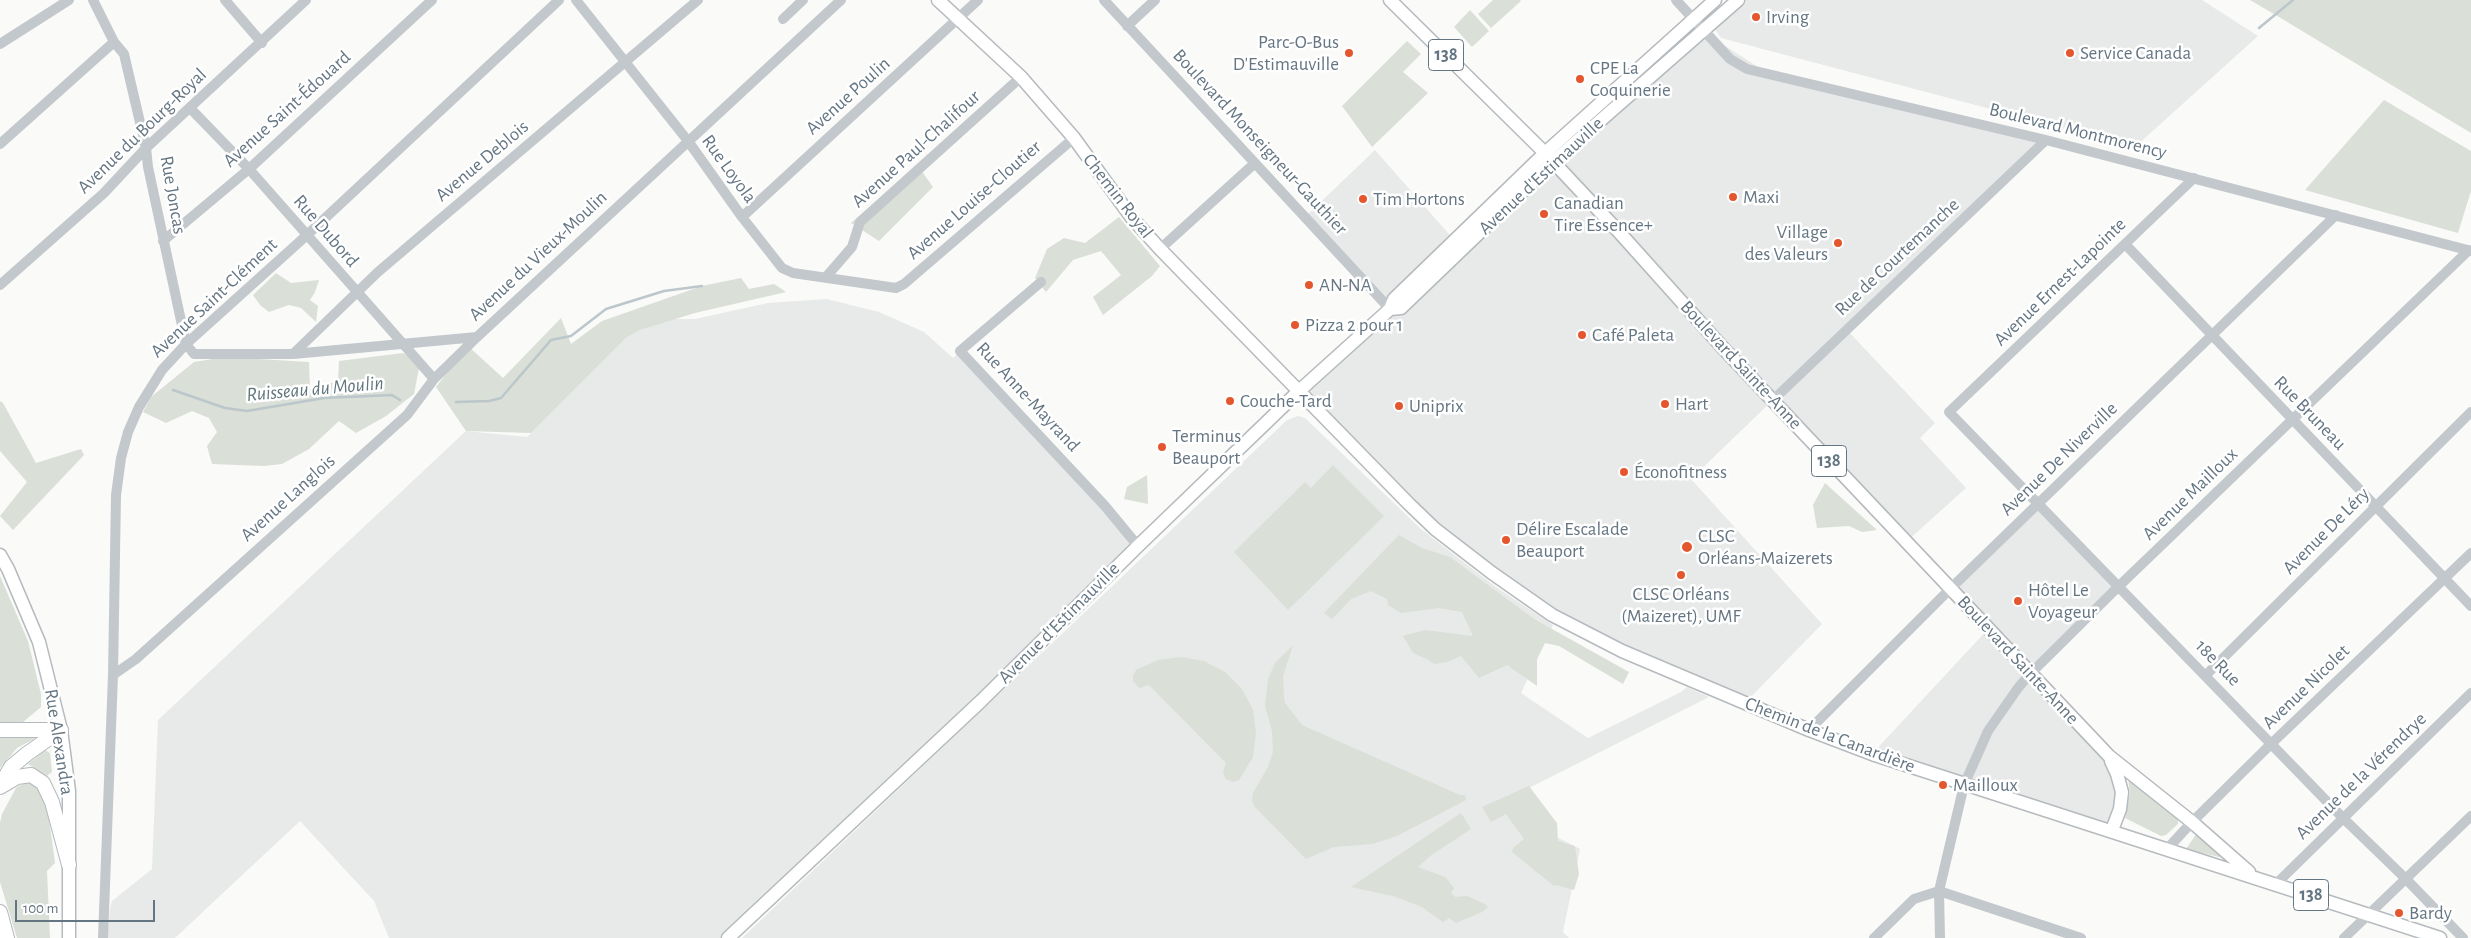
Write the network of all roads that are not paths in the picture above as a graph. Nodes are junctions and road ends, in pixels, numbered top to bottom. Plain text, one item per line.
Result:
1 (69, 0) edge
2 (93, 0) edge
3 (225, 0) edge
4 (306, 0) edge
5 (432, 0) edge
6 (559, 0) edge
7 (576, 0) edge
8 (698, 0) edge
9 (803, 0) edge
10 (841, 0) edge
11 (938, 0) edge
12 (978, 0) edge
13 (1104, 0) edge
14 (1155, 0) edge
15 (1390, 0) edge
16 (1676, 0) edge
17 (1715, 0) edge
18 (1738, 0) edge
19 (959, 18) junction
20 (783, 19) dead end
21 (1693, 20) junction
22 (1127, 26) junction
23 (1702, 31) junction
24 (114, 42) junction
25 (262, 43) junction
26 (0, 44) edge
27 (624, 63) junction
28 (1021, 77) junction
29 (190, 108) junction
30 (1074, 138) junction
31 (2046, 140) junction
32 (688, 141) junction
33 (0, 144) edge
34 (146, 148) junction
35 (1549, 158) junction
36 (1255, 163) junction
37 (249, 169) junction
38 (2194, 178) junction
39 (2336, 215) junction
40 (742, 217) junction
41 (307, 235) junction
42 (163, 241) junction
43 (2125, 244) junction
44 (1160, 249) junction
45 (2470, 251) edge
46 (826, 277) junction
47 (1041, 282) dead end
48 (0, 285) edge
49 (896, 288) joint
50 (357, 292) junction
51 (1390, 308) junction
52 (2211, 336) junction
53 (477, 337) junction
54 (186, 344) junction
55 (403, 344) junction
56 (293, 354) junction
57 (434, 379) junction
58 (1299, 391) junction
59 (1773, 400) junction
60 (1949, 412) joint
61 (2471, 412) edge
62 (2293, 420) junction
63 (2038, 503) junction
64 (2376, 507) junction
65 (1138, 546) junction
66 (2471, 553) edge
67 (0, 555) edge
68 (2444, 578) junction
69 (2119, 586) junction
70 (1950, 588) junction
71 (2471, 606) edge
72 (2030, 674) junction
73 (112, 675) junction
74 (2206, 675) junction
75 (2471, 693) edge
76 (0, 730) edge
77 (61, 730) junction
78 (1809, 730) junction
79 (2271, 744) junction
80 (2109, 756) junction
81 (1964, 785) junction
82 (0, 787) edge
83 (2471, 816) edge
84 (2343, 818) junction
85 (2192, 822) junction
86 (2112, 830) junction
87 (2168, 848) junction
88 (69, 865) junction
89 (2254, 877) junction
90 (2406, 879) junction
91 (2276, 884) junction
92 (1939, 892) junction
93 (0, 912) edge
94 (2368, 914) junction
95 (7, 938) edge
96 (69, 938) edge
97 (103, 938) edge
98 (728, 938) edge
99 (1874, 938) edge
100 (1940, 938) edge
101 (2081, 938) edge
102 (2344, 938) edge
103 (2440, 938) edge
104 (2463, 938) edge

1 - 26 street
2 - 24 street, Rue Joncas
3 - 25 street
4 - 25 street, Avenue du Bourg-Royal
5 - 37 street, Avenue Saint-Édouard
6 - 41 street, Avenue Saint-Clément
7 - 27 street, Rue Loyola
8 - 27 street, Avenue Deblois
9 - 20 street
10 - 32 street, Avenue du Vieux-Moulin
11 - 19 main road, Chemin Royal
12 - 19 street, Avenue Poulin
13 - 22 street, Boulevard Monseigneur-Gauthier
14 - 22 street
15 - 35 main road, Boulevard Sainte-Anne / 138
16 - 21 street, Boulevard Montmorency
17 - 21 main road, Avenue d'Estimauville
18 - 23 main road, Avenue d'Estimauville
19 - 28 main road, Chemin Royal
19 - 40 street, Avenue Poulin
21 - 23 street, Boulevard Montmorency
21 - 35 main road, Avenue d'Estimauville
22 - 36 street, Boulevard Monseigneur-Gauthier
23 - 31 street, Boulevard Montmorency
23 - 35 main road, Avenue d'Estimauville
24 - 33 street
24 - 34 street, Rue Joncas
25 - 29 street, Avenue du Bourg-Royal
27 - 32 street, Rue Loyola
27 - 50 street, Avenue Deblois
28 - 30 main road, Chemin Royal
28 - 46 street, Avenue Paul-Chalifour
29 - 34 street, Avenue du Bourg-Royal
29 - 37 street, Rue Dubord
30 - 44 main road, Chemin Royal
30 - 49 street, Avenue Louise-Cloutier
31 - 38 street, Boulevard Montmorency
31 - 59 street, Rue de Courtemanche
32 - 40 street, Rue Loyola
32 - 53 street, Avenue du Vieux-Moulin
34 - 42 street, Rue Joncas
34 - 48 street, Avenue du Bourg-Royal
35 - 51 main road, Avenue d'Estimauville
35 - 59 main road, Boulevard Sainte-Anne / 138
36 - 44 street
36 - 51 street, Boulevard Monseigneur-Gauthier
37 - 41 street, Rue Dubord
37 - 42 street, Avenue Saint-Édouard
38 - 39 street, Boulevard Montmorency
38 - 43 street, Avenue Ernest-Lapointe
39 - 45 street, Boulevard Montmorency
39 - 52 street, Avenue De Niverville
40 - 46 street, Rue Loyola
41 - 50 street, Rue Dubord
41 - 54 street, Avenue Saint-Clément
42 - 54 street, Rue Joncas
43 - 52 street, Rue Bruneau
43 - 60 street, Avenue Ernest-Lapointe
44 - 58 main road, Chemin Royal
45 - 62 street, Avenue Mailloux
46 - 49 street, Rue Loyola
47 - 65 street, Rue Anne-Mayrand
50 - 55 street, Rue Dubord
50 - 56 street, Avenue Deblois
51 - 58 main road, Avenue d'Estimauville
52 - 62 street, Rue Bruneau
52 - 63 street, Avenue De Niverville
53 - 55 street, Avenue du Vieux-Moulin
53 - 57 street, Avenue Langlois
54 - 56 street, Avenue du Vieux-Moulin
54 - 73 street, Avenue Saint-Clément
55 - 56 street, Avenue du Vieux-Moulin
55 - 57 street, Rue Dubord
57 - 73 street, Avenue Langlois
58 - 65 main road, Avenue d'Estimauville
58 - 78 main road, Chemin de la Canardière
59 - 70 main road, Boulevard Sainte-Anne / 138
60 - 63 street, 18e Rue
61 - 64 street, Avenue De Léry
62 - 64 street, Rue Bruneau
62 - 69 street, Avenue Mailloux
63 - 69 street, 18e Rue
63 - 70 street, Avenue De Niverville
64 - 68 street, Rue Bruneau
64 - 74 street, Avenue De Léry
65 - 98 main road, Avenue d'Estimauville
66 - 68 street, Avenue Nicolet
67 - 77 main road, Rue Alexandra
68 - 71 street, Rue Bruneau
68 - 79 street, Avenue Nicolet
69 - 72 street, Avenue Mailloux
69 - 74 street, 18e Rue
70 - 72 main road, Boulevard Sainte-Anne / 138
70 - 78 street, Avenue De Niverville
72 - 80 main road, Boulevard Sainte-Anne / 138
72 - 81 street, Avenue Mailloux
73 - 97 street, Avenue Saint-Clément
74 - 79 street, 18e Rue
75 - 84 street, Avenue de la Vérendrye
76 - 77 highway
77 - 82 highway
77 - 88 main road, Rue Alexandra
78 - 81 main road, Chemin de la Canardière
79 - 84 street, 18e Rue
79 - 85 street, Avenue Nicolet
80 - 85 main road, Boulevard Sainte-Anne / 138
80 - 86 main road, Boulevard Sainte-Anne / 138
81 - 86 main road, Chemin de la Canardière
81 - 92 street, Avenue Mailloux
82 - 88 highway
83 - 90 street
84 - 90 street, 18e Rue
84 - 91 street, Avenue de la Vérendrye
85 - 87 street, Avenue Nicolet
85 - 89 main road, Boulevard Sainte-Anne / 138
86 - 87 main road, Chemin de la Canardière / 138
87 - 89 main road, Chemin de la Canardière / 138
88 - 96 main road, Rue Alexandra
89 - 91 main road, Chemin de la Canardière / 138
90 - 94 street
90 - 104 street, 18e Rue
91 - 94 main road, Chemin de la Canardière / 138
92 - 99 street
92 - 100 street, Avenue Mailloux
92 - 101 street
93 - 95 highway
94 - 102 street
94 - 103 main road, Chemin de la Canardière / 138

